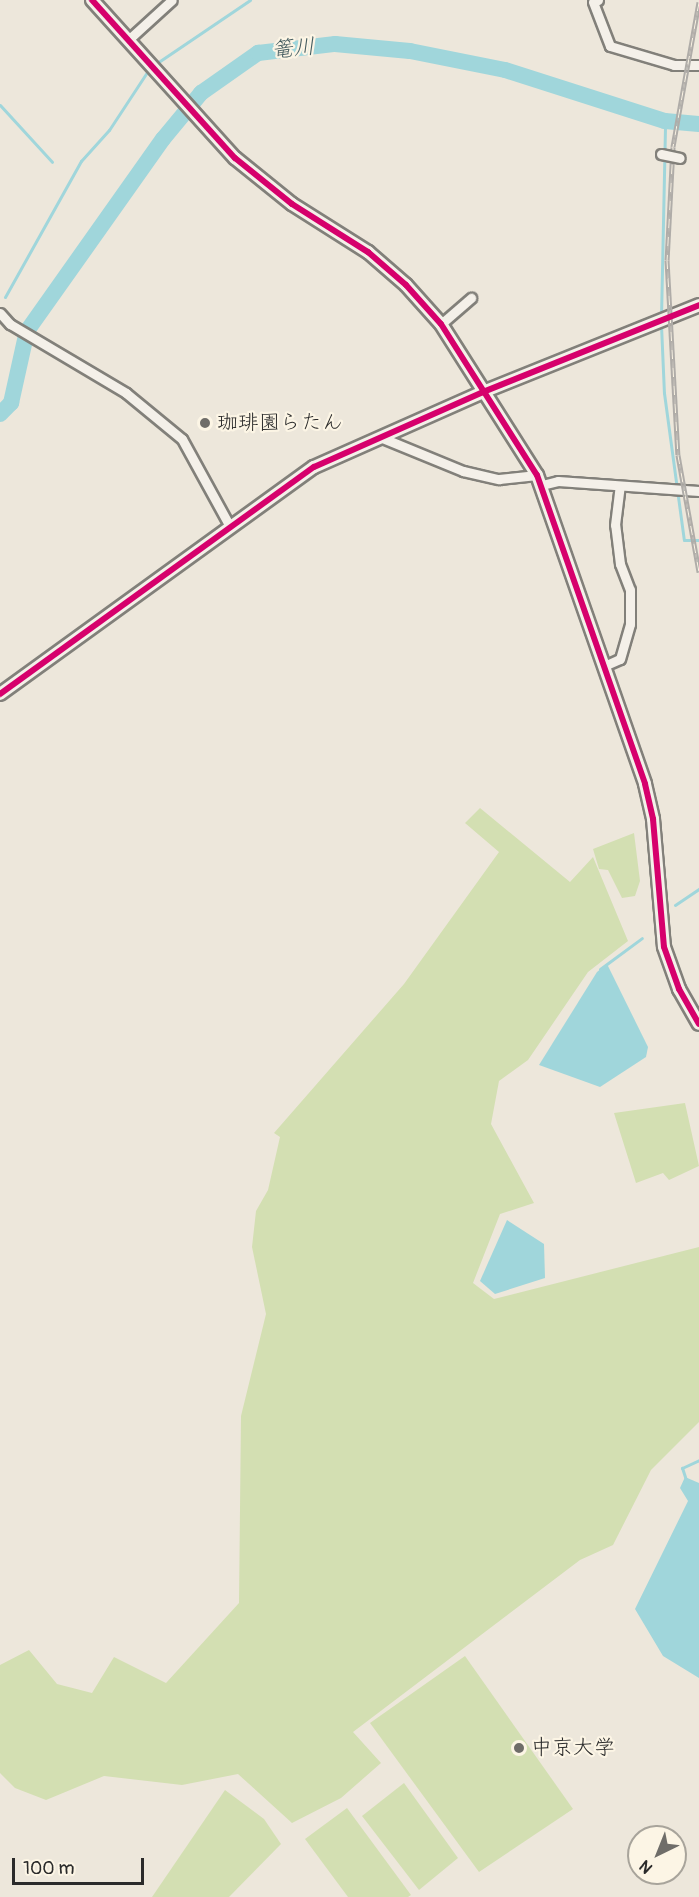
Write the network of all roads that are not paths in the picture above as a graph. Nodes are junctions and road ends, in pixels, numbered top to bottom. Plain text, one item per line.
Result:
1 (92, 0) edge
2 (172, 0) edge
3 (598, 0) edge
4 (128, 40) junction
5 (699, 65) edge
6 (662, 154) dead end
7 (680, 158) dead end
8 (471, 298) dead end
9 (699, 305) edge
10 (0, 313) edge
11 (441, 324) junction
12 (483, 392) junction
13 (380, 437) junction
14 (540, 480) junction
15 (620, 486) junction
16 (697, 491) edge
17 (229, 525) junction
18 (604, 666) junction
19 (0, 694) edge
20 (699, 1024) edge

1 - 4 street
2 - 4 street
3 - 5 street
4 - 11 street
6 - 7 street, bridge
8 - 11 street
9 - 12 street
10 - 17 street
11 - 12 street
12 - 13 street
12 - 14 street
13 - 14 street
13 - 17 street
14 - 15 street
14 - 18 street
15 - 16 street
15 - 18 street
17 - 19 street
18 - 20 street

